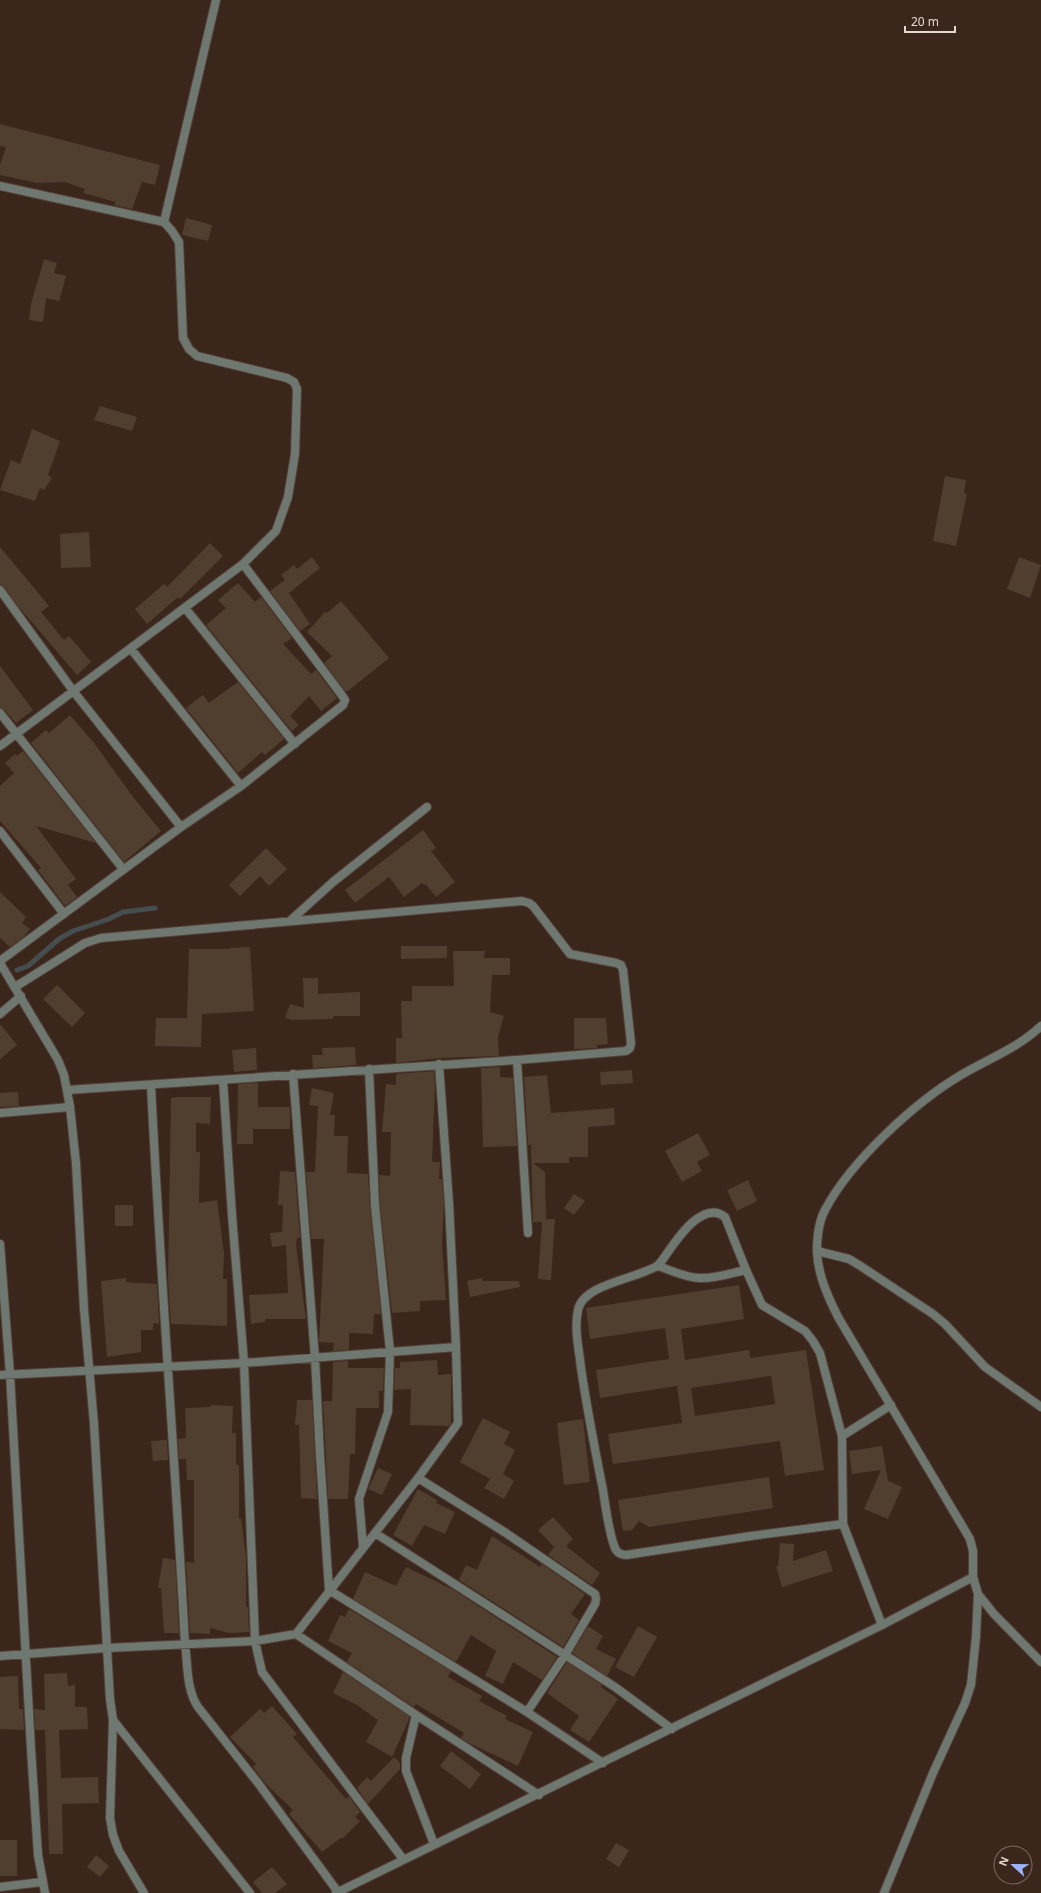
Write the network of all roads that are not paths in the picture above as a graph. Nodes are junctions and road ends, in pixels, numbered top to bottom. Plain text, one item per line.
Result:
1 (216, 0) edge
2 (0, 186) edge
3 (164, 222) junction
4 (243, 564) junction
5 (0, 590) edge
6 (7, 600) junction
7 (0, 606) edge
8 (185, 608) junction
9 (131, 649) junction
10 (74, 692) junction
11 (0, 714) edge
12 (16, 735) junction
13 (295, 744) junction
14 (0, 746) edge
15 (241, 786) junction
16 (427, 807) dead end
17 (181, 827) junction
18 (0, 831) edge
19 (123, 869) junction
20 (64, 914) junction
21 (291, 920) junction
22 (0, 962) edge
23 (15, 987) junction
24 (21, 996) junction
25 (0, 1014) edge
26 (1041, 1026) edge
27 (517, 1060) junction
28 (440, 1064) junction
29 (369, 1069) junction
30 (294, 1074) junction
31 (223, 1080) junction
32 (151, 1085) junction
33 (67, 1090) junction
34 (70, 1107) junction
35 (0, 1113) edge
36 (528, 1233) dead end
37 (0, 1244) edge
38 (817, 1251) junction
39 (658, 1266) junction
40 (746, 1270) junction
41 (456, 1347) junction
42 (390, 1351) junction
43 (315, 1358) junction
44 (244, 1363) junction
45 (169, 1366) junction
46 (88, 1370) junction
47 (10, 1374) junction
48 (0, 1375) edge
49 (891, 1405) junction
50 (1041, 1407) edge
51 (842, 1436) junction
52 (418, 1478) junction
53 (843, 1524) junction
54 (374, 1533) junction
55 (363, 1546) junction
56 (973, 1577) junction
57 (329, 1590) junction
58 (978, 1594) junction
59 (882, 1625) junction
60 (296, 1634) junction
61 (255, 1641) junction
62 (185, 1644) junction
63 (107, 1648) junction
64 (27, 1655) junction
65 (565, 1655) junction
66 (0, 1656) edge
67 (1041, 1662) edge
68 (527, 1712) junction
69 (416, 1715) junction
70 (113, 1720) junction
71 (672, 1729) junction
72 (603, 1763) junction
73 (539, 1795) junction
74 (434, 1844) junction
75 (404, 1859) junction
76 (42, 1882) junction
77 (0, 1887) edge
78 (44, 1893) edge
79 (144, 1893) edge
80 (250, 1893) edge
81 (337, 1893) edge
82 (884, 1893) edge

1 - 3 street
2 - 3 street
3 - 4 street
4 - 8 street
4 - 13 street
5 - 6 street
6 - 7 street
6 - 10 street
8 - 9 street
8 - 13 street
9 - 10 street
9 - 15 street
10 - 12 street
10 - 17 street
11 - 12 street
12 - 14 street
12 - 19 street
13 - 15 street
15 - 17 street
16 - 21 street
17 - 19 street
18 - 20 street
19 - 20 street
20 - 22 street
21 - 23 street
21 - 27 street
22 - 23 street
23 - 24 street
24 - 25 street
24 - 33 street
26 - 38 street
27 - 28 street
27 - 36 street
28 - 29 street
28 - 41 street
29 - 30 street
29 - 42 street
30 - 31 street
30 - 43 street
31 - 32 street
31 - 44 street
32 - 33 street
32 - 45 street
33 - 34 street
34 - 35 street
34 - 46 street
37 - 47 street
38 - 49 street
38 - 50 street
39 - 40 street
39 - 40 street
39 - 53 street
40 - 51 street
41 - 42 street
41 - 52 street
42 - 43 street
42 - 55 street
43 - 44 street
43 - 57 street
44 - 45 street
44 - 61 street
45 - 46 street
45 - 62 street
46 - 47 street
46 - 63 street
47 - 48 street
47 - 64 street
49 - 51 street
49 - 56 street
51 - 53 street
52 - 54 street
52 - 65 street
53 - 59 street
54 - 55 street
54 - 65 street
55 - 57 street
56 - 58 street
56 - 59 street
57 - 60 street
57 - 68 street
58 - 67 street
58 - 82 street
59 - 71 street
60 - 61 street
60 - 69 street
61 - 62 street
61 - 75 street
62 - 63 street
62 - 81 street
63 - 64 street
63 - 70 street
64 - 66 street
64 - 76 street
65 - 68 street
65 - 71 street
68 - 72 street
69 - 73 street
69 - 74 street
70 - 79 street
70 - 80 street
71 - 72 street
72 - 73 street
73 - 74 street
74 - 75 street
75 - 81 street
76 - 77 street
76 - 78 street

